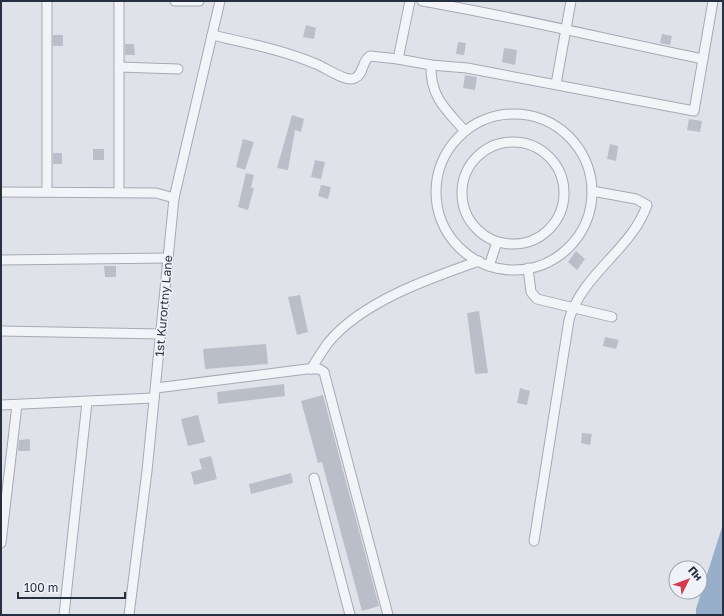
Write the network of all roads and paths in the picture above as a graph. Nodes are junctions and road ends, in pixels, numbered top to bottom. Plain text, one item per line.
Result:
1 (47, 1) edge
2 (119, 1) edge
3 (175, 1) edge
4 (198, 1) edge
5 (220, 1) edge
6 (410, 1) edge
7 (422, 1) edge
8 (571, 1) edge
9 (713, 1) edge
10 (565, 31) junction
11 (212, 35) junction
12 (398, 59) junction
13 (703, 59) junction
14 (431, 65) junction
15 (119, 67) junction
16 (178, 69) dead end
17 (556, 84) junction
18 (464, 130) junction
19 (592, 191) junction
20 (1, 192) edge
21 (47, 192) junction
22 (119, 192) junction
23 (174, 198) junction
24 (497, 242) junction
25 (168, 258) junction
26 (1, 260) edge
27 (479, 261) junction
28 (489, 266) junction
29 (528, 268) junction
30 (572, 307) junction
31 (612, 317) dead end
32 (1, 331) edge
33 (161, 334) junction
34 (311, 369) junction
35 (156, 388) junction
36 (154, 398) junction
37 (87, 402) junction
38 (1, 405) edge
39 (17, 405) junction
40 (314, 478) dead end
41 (534, 541) dead end
42 (1, 543) edge
43 (64, 615) edge
44 (129, 615) edge
45 (350, 615) edge
46 (388, 615) edge

1 - 21 street
2 - 15 street
3 - 4 street
5 - 11 street, 1st Kurortny Lane
6 - 12 street
7 - 10 street
8 - 10 street
9 - 13 street
10 - 13 street
10 - 17 street
11 - 12 street
11 - 23 street, 1st Kurortny Lane
12 - 14 street
13 - 17 street
14 - 17 street
14 - 18 street
15 - 16 street
15 - 22 street
18 - 19 street
18 - 27 street
19 - 29 street
19 - 30 street
20 - 21 street
21 - 22 street
22 - 23 street
23 - 25 street, 1st Kurortny Lane
24 - 24 street
24 - 28 street
25 - 26 street
25 - 33 street, 1st Kurortny Lane
27 - 28 street
27 - 34 street
28 - 29 street
29 - 30 street
30 - 31 street
30 - 41 street
32 - 33 street
33 - 35 street, 1st Kurortny Lane
34 - 35 street
34 - 46 street
35 - 36 street, 1st Kurortny Lane
36 - 37 street
36 - 44 street, 1st Kurortny Lane
37 - 39 street
37 - 43 street
38 - 39 street
39 - 42 street
40 - 45 street

